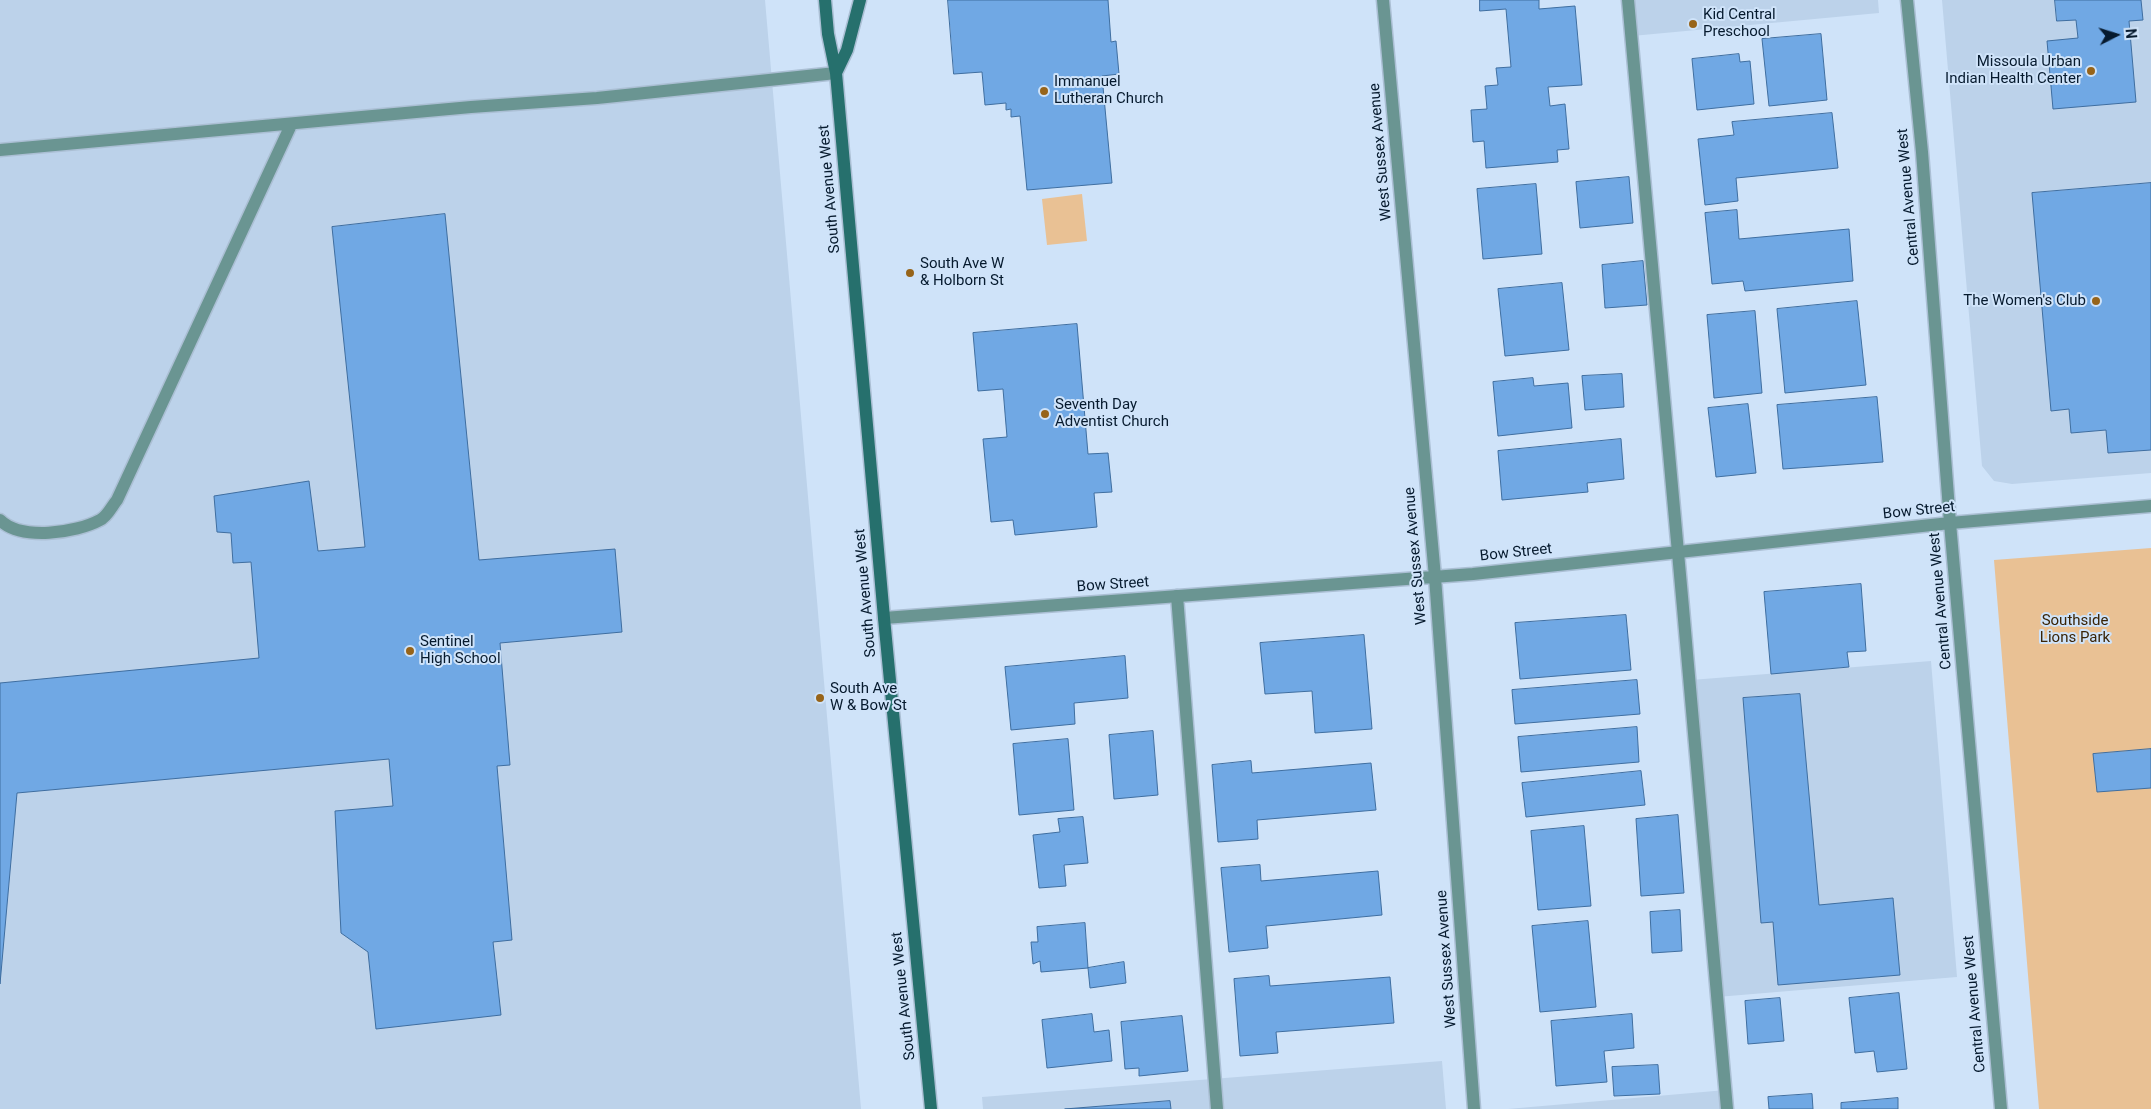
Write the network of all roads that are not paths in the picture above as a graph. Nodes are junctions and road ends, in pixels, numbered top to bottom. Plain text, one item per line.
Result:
1 (825, 0) edge
2 (860, 0) edge
3 (1383, 0) edge
4 (1628, 0) edge
5 (1907, 0) edge
6 (836, 73) junction
7 (291, 125) junction
8 (0, 150) edge
9 (2151, 506) edge
10 (0, 520) edge
11 (1950, 524) junction
12 (1677, 551) junction
13 (1434, 577) junction
14 (1176, 596) junction
15 (884, 618) junction
16 (931, 1109) edge
17 (1217, 1109) edge
18 (1474, 1109) edge
19 (1727, 1109) edge
20 (2001, 1109) edge

1 - 6 street, South Avenue West
2 - 6 street
3 - 13 street, West Sussex Avenue
4 - 12 street
5 - 11 street, Central Avenue West
6 - 7 street
6 - 15 street, South Avenue West
7 - 8 street
7 - 10 street
9 - 11 street, Bow Street
11 - 12 street, Bow Street
11 - 20 street, Central Avenue West
12 - 13 street, Bow Street
12 - 19 street
13 - 14 street, Bow Street
13 - 18 street, West Sussex Avenue
14 - 15 street, Bow Street
14 - 17 street
15 - 16 street, South Avenue West

